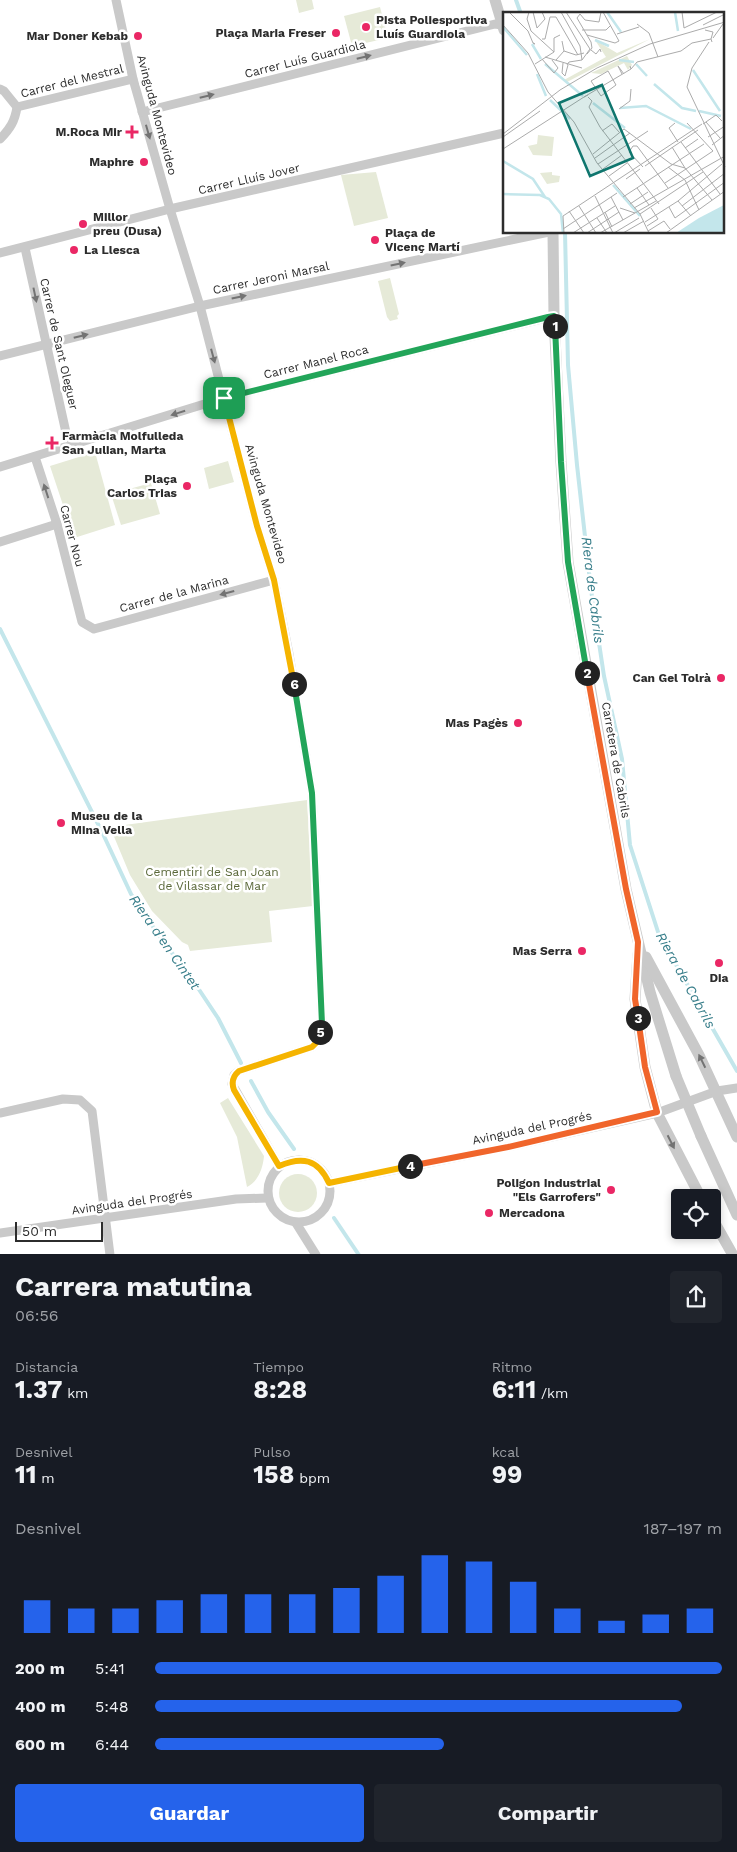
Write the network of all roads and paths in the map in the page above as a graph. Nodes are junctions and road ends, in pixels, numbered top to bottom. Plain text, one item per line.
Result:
1 (116, 0) edge
2 (495, 0) edge
3 (503, 27) edge
4 (133, 79) junction
5 (0, 89) edge
6 (17, 107) junction
7 (142, 112) junction
8 (503, 133) edge
9 (0, 139) edge
10 (170, 210) junction
11 (540, 234) edge
12 (553, 234) edge
13 (25, 248) junction
14 (0, 253) edge
15 (200, 306) junction
16 (554, 316) junction
17 (46, 345) junction
18 (0, 356) edge
19 (224, 398) junction
20 (69, 446) junction
21 (35, 457) junction
22 (0, 467) edge
23 (57, 524) junction
24 (0, 542) edge
25 (274, 580) junction
26 (82, 622) joint
27 (638, 942) junction
28 (736, 1089) edge
29 (717, 1090) junction
30 (657, 1112) junction
31 (0, 1113) edge
32 (737, 1137) edge
33 (279, 1166) junction
34 (329, 1183) junction
35 (696, 1189) edge
36 (267, 1198) junction
37 (737, 1214) edge
38 (105, 1218) junction
39 (296, 1223) junction
40 (0, 1233) edge
41 (721, 1233) edge
42 (110, 1254) edge
43 (316, 1254) edge
44 (734, 1254) edge

1 - 4 street, Avinguda Montevideo
2 - 3 street
7 -> 3 street, Carrer Luís Guardiola
4 - 6 street, Carrer del Mestral
4 - 7 street, Avinguda Montevideo
5 - 6 street
6 - 9 street
7 -> 10 street, Avinguda Montevideo
8 - 10 street, Carrer Lluís Jover
10 - 13 street, Carrer Lluís Jover
10 - 15 street, Avinguda Montevideo
15 -> 11 street, Carrer Jeroni Marsal
12 - 16 street, Carretera de Cabrils
13 - 14 street, Carrer Lluís Jover
13 -> 17 street, Carrer de Sant Oleguer
17 -> 15 street, Carrer Jeroni Marsal
15 -> 19 street, Avinguda Montevideo
16 - 19 street, Carrer Manel Roca
16 - 27 street, Carretera de Cabrils
17 - 18 street, Carrer Jeroni Marsal
17 - 20 street, Carrer de Sant Oleguer
19 -> 20 street, Carrer Manel Roca
19 - 25 street, Avinguda Montevideo
20 - 21 street, Carrer Manel Roca
21 - 22 street, Carrer Manel Roca
23 -> 21 street, Carrer Nou
23 - 24 street
23 - 26 street, Carrer Nou
25 -> 26 street, Carrer de la Marina
25 - 33 street, Avinguda Montevideo
29 -> 27 street
27 - 30 street
27 - 37 street, Carretera de Cabrils, bridge
28 - 29 street, Avinguda del Progrés
29 - 30 street, Avinguda del Progrés
29 - 32 street
30 - 34 street, Avinguda del Progrés
30 -> 35 street
31 - 38 street
33 - 34 street
33 - 36 street
34 - 39 street
36 - 38 street, Avinguda del Progrés
36 - 39 street
38 - 40 street, Avinguda del Progrés
38 - 42 street
39 - 43 street
41 - 44 street

